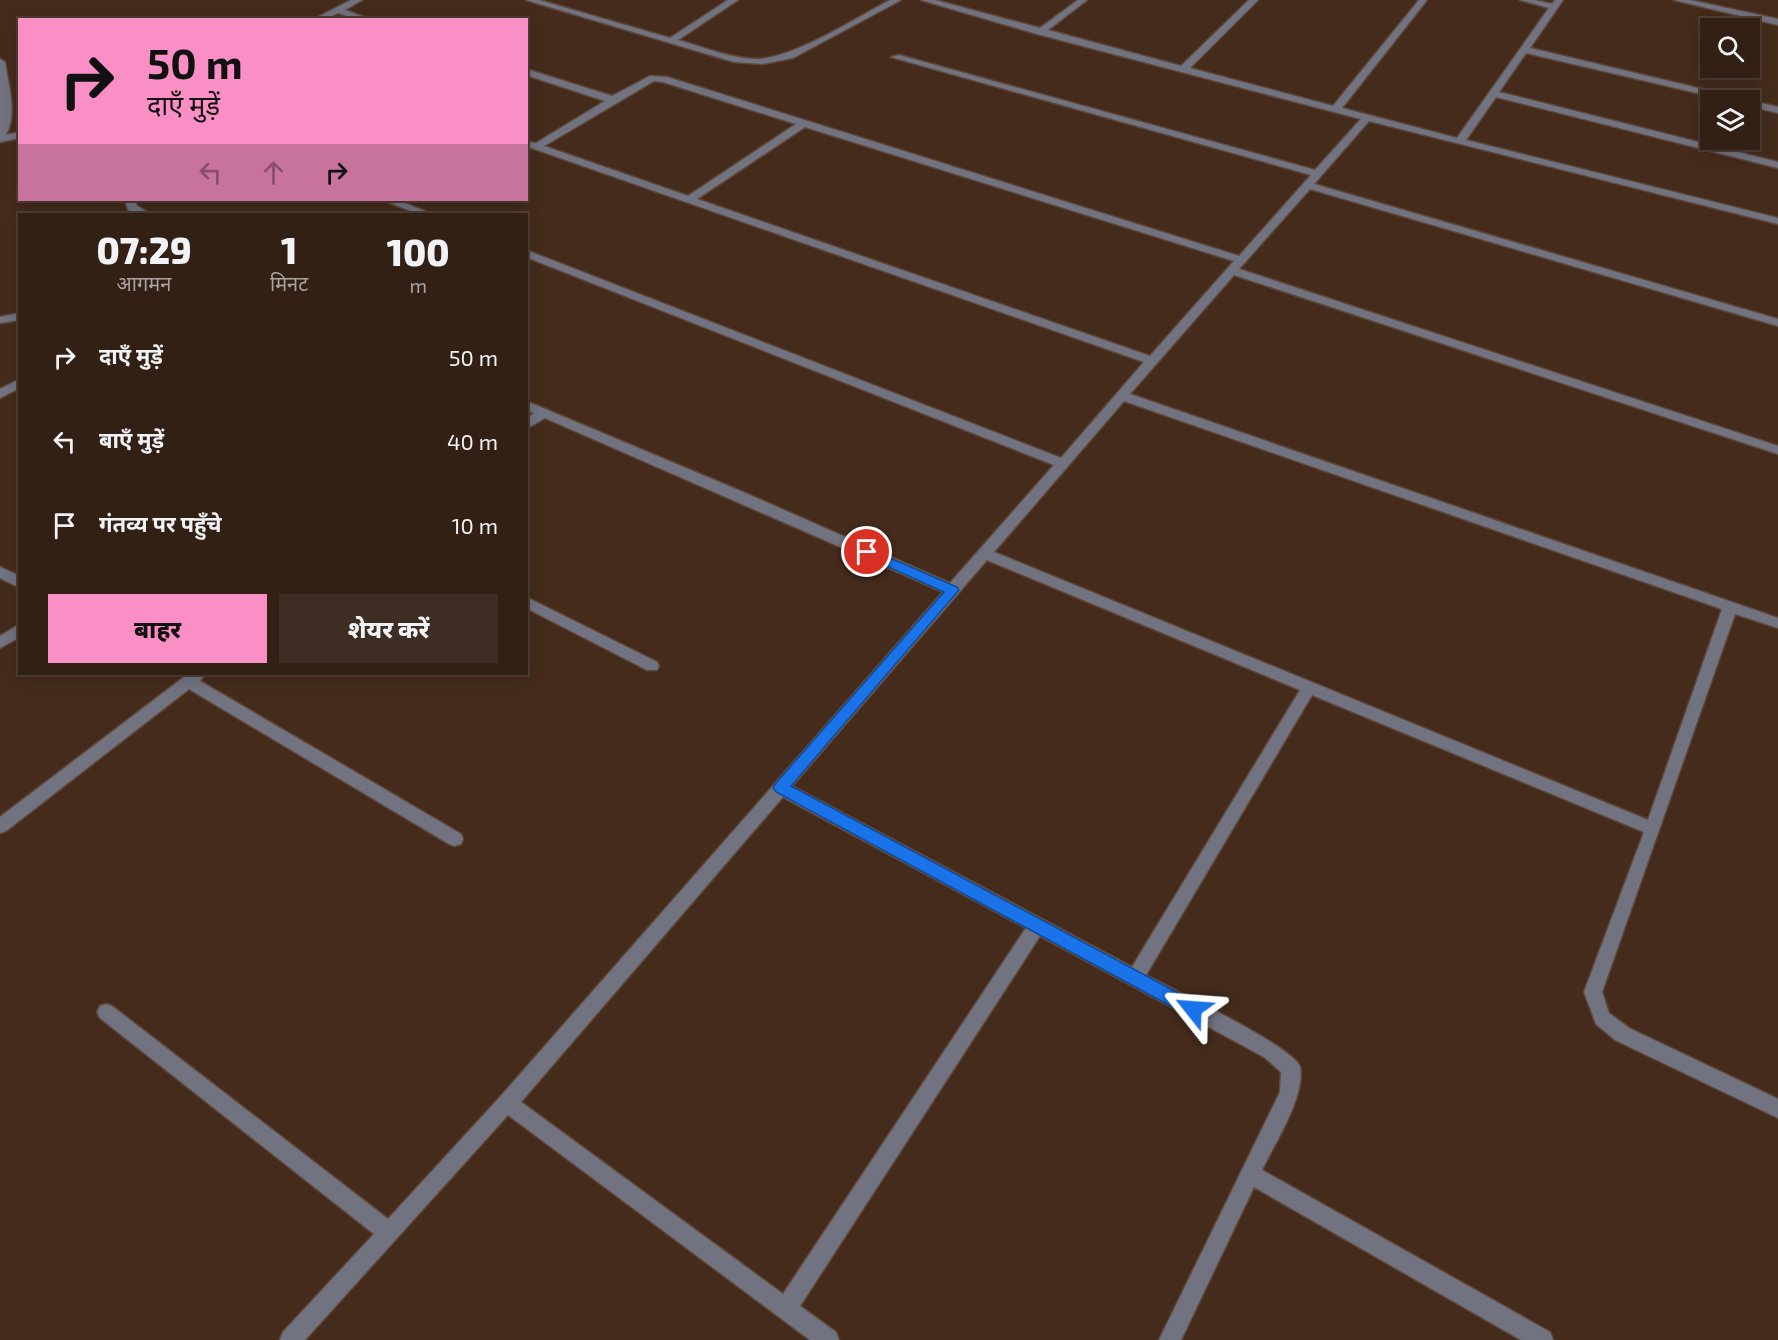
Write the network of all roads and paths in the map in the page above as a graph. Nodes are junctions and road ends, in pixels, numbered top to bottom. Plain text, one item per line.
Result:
1 (358, 0) edge
2 (530, 0) edge
3 (734, 0) edge
4 (897, 0) edge
5 (925, 0) edge
6 (1083, 0) edge
7 (1254, 0) edge
8 (1423, 0) edge
9 (1524, 0) edge
10 (1678, 0) edge
11 (947, 2) edge
12 (1556, 3) edge
13 (1715, 4) edge
14 (337, 10) junction
15 (320, 18) edge
16 (362, 18) edge
17 (1778, 22) edge
18 (1040, 32) junction
19 (672, 40) junction
20 (1525, 50) junction
21 (896, 57) dead end
22 (0, 62) edge
23 (1183, 69) junction
24 (528, 73) edge
25 (1700, 91) edge
26 (1495, 94) junction
27 (613, 100) junction
28 (1760, 106) edge
29 (1336, 109) junction
30 (1778, 110) edge
31 (1367, 118) junction
32 (803, 124) junction
33 (18, 135) edge
34 (0, 138) edge
35 (1460, 141) junction
36 (531, 145) edge
37 (1778, 165) edge
38 (1317, 174) junction
39 (1307, 185) junction
40 (689, 200) junction
41 (130, 201) edge
42 (391, 201) edge
43 (144, 213) edge
44 (423, 213) edge
45 (1778, 222) edge
46 (528, 255) edge
47 (1237, 266) junction
48 (18, 316) edge
49 (0, 320) edge
50 (1778, 323) edge
51 (1152, 361) junction
52 (18, 384) edge
53 (0, 394) edge
54 (1122, 396) junction
55 (528, 406) edge
56 (544, 412) junction
57 (528, 424) edge
58 (1778, 450) edge
59 (1064, 464) junction
60 (985, 554) junction
61 (0, 572) edge
62 (18, 582) edge
63 (952, 590) junction
64 (528, 603) edge
65 (1730, 608) junction
66 (1778, 623) edge
67 (18, 630) edge
68 (0, 644) edge
69 (652, 666) dead end
70 (193, 677) edge
71 (1308, 687) junction
72 (781, 788) junction
73 (0, 826) edge
74 (1653, 829) junction
75 (455, 839) dead end
76 (1038, 926) junction
77 (1135, 978) junction
78 (106, 1012) dead end
79 (507, 1103) junction
80 (1778, 1109) edge
81 (1252, 1175) junction
82 (389, 1233) junction
83 (786, 1309) junction
84 (291, 1340) edge
85 (828, 1340) edge
86 (1170, 1340) edge
87 (1542, 1340) edge

1 - 14 street
2 - 19 street
3 - 19 street
4 - 19 street
5 - 11 street
6 - 18 street
7 - 23 street
8 - 29 street
9 - 12 street
10 - 13 street
11 - 18 street
12 - 20 street
13 - 17 street
14 - 15 street
14 - 16 street
18 - 23 street
20 - 25 street
20 - 26 street
21 - 38 street
22 - 34 street
23 - 29 street
24 - 27 street
26 - 35 street
26 - 37 street
27 - 32 street
27 - 36 street
28 - 30 street
29 - 31 street
31 - 35 street
31 - 38 street
32 - 40 street
32 - 47 street
33 - 34 street
35 - 45 street
36 - 40 street
38 - 39 street
39 - 47 street
39 - 50 street
40 - 51 street
41 - 43 street
42 - 44 street
46 - 59 street
47 - 51 street
47 - 58 street
48 - 49 street
51 - 54 street
52 - 53 street
54 - 59 street
54 - 65 street
55 - 56 street
56 - 57 street
56 - 63 street
59 - 60 street
60 - 63 street
60 - 71 street
61 - 62 street
63 - 72 street
64 - 69 street
65 - 66 street
65 - 74 street
67 - 68 street
70 - 73 street
70 - 75 street
71 - 74 street
71 - 77 street
72 - 76 street
72 - 79 street
74 - 80 street
76 - 77 street
76 - 83 street
77 - 81 street
78 - 82 street
79 - 82 street
79 - 83 street
81 - 86 street
81 - 87 street
82 - 84 street
83 - 85 street

